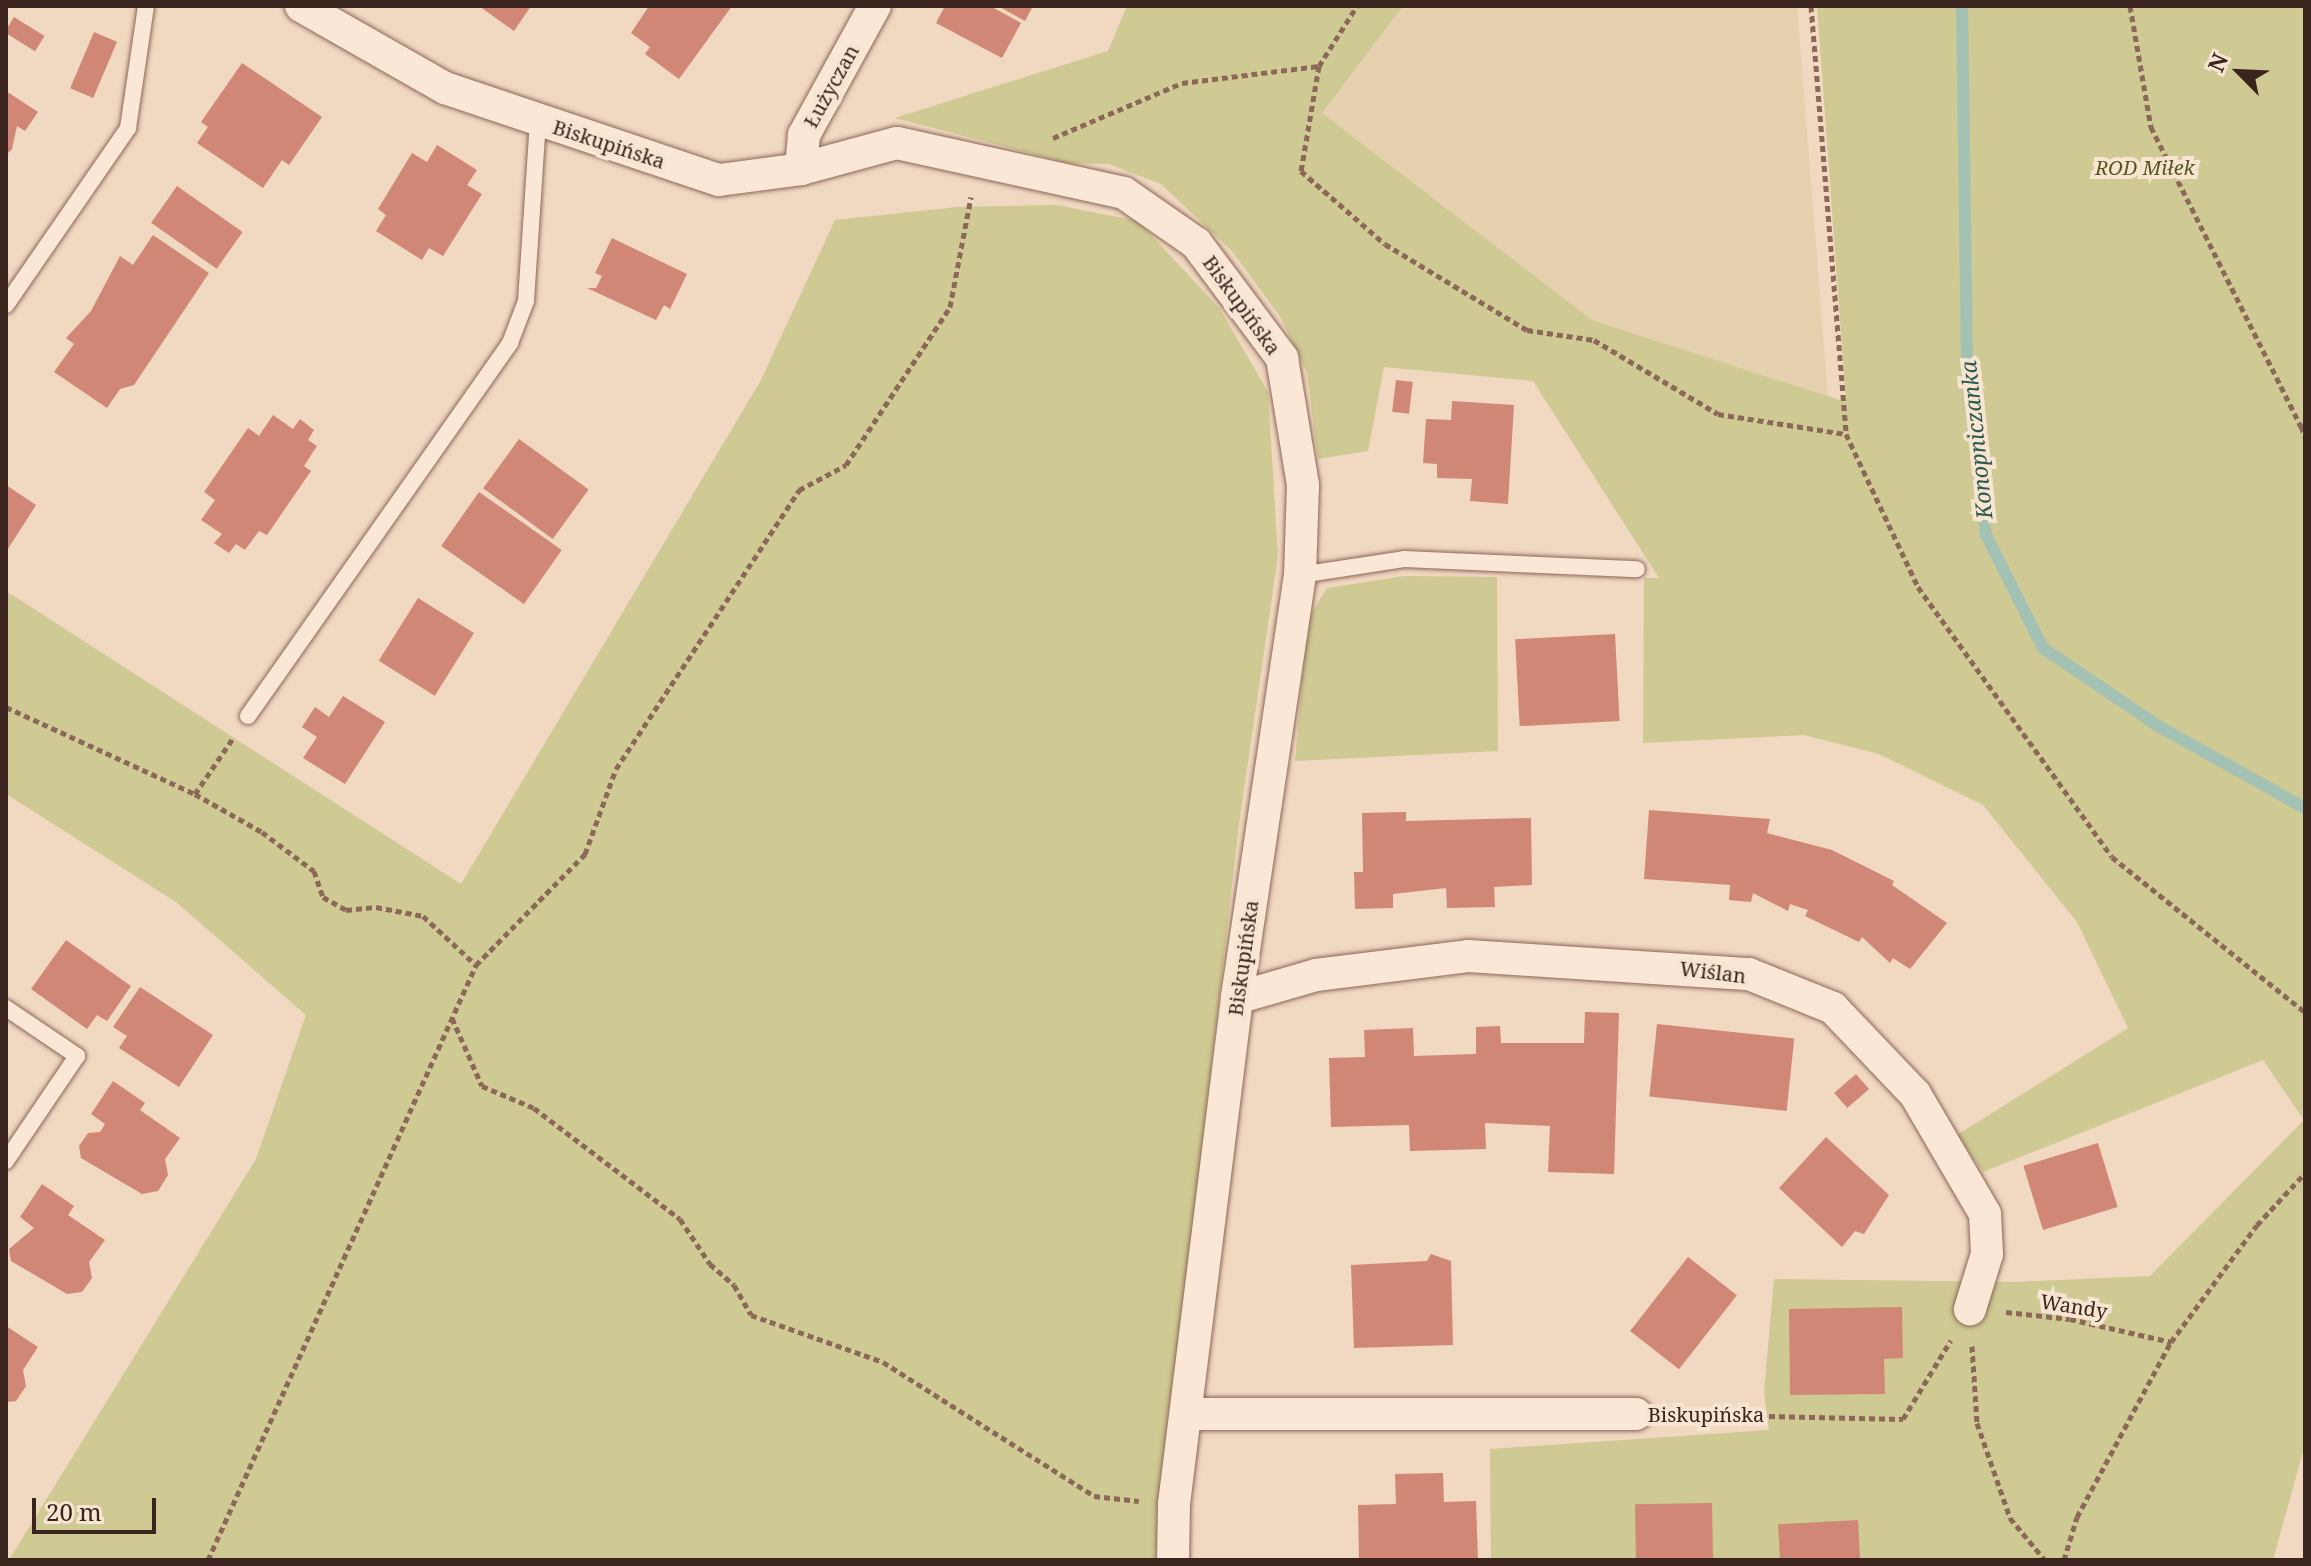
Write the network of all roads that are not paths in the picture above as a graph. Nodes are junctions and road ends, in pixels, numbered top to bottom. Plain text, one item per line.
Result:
1 (146, 6) edge
2 (875, 6) edge
3 (320, 11) edge
4 (538, 121) junction
5 (801, 169) junction
6 (6, 305) edge
7 (1637, 569) dead end
8 (1300, 575) junction
9 (248, 716) road end
10 (1237, 998) junction
11 (6, 1008) edge
12 (6, 1161) edge
13 (1970, 1309) road end
14 (1187, 1414) junction
15 (1636, 1414) road end
16 (1173, 1560) edge

1 - 6 lane
2 - 5 street, Łużyczan
3 - 4 street, Biskupińska
4 - 5 street, Biskupińska
4 - 9 lane
5 - 8 street, Biskupińska
7 - 8 lane
8 - 10 street, Biskupińska
10 - 13 street, Wiślan
10 - 14 street, Biskupińska
11 - 12 lane
14 - 15 street, Biskupińska
14 - 16 street, Biskupińska

